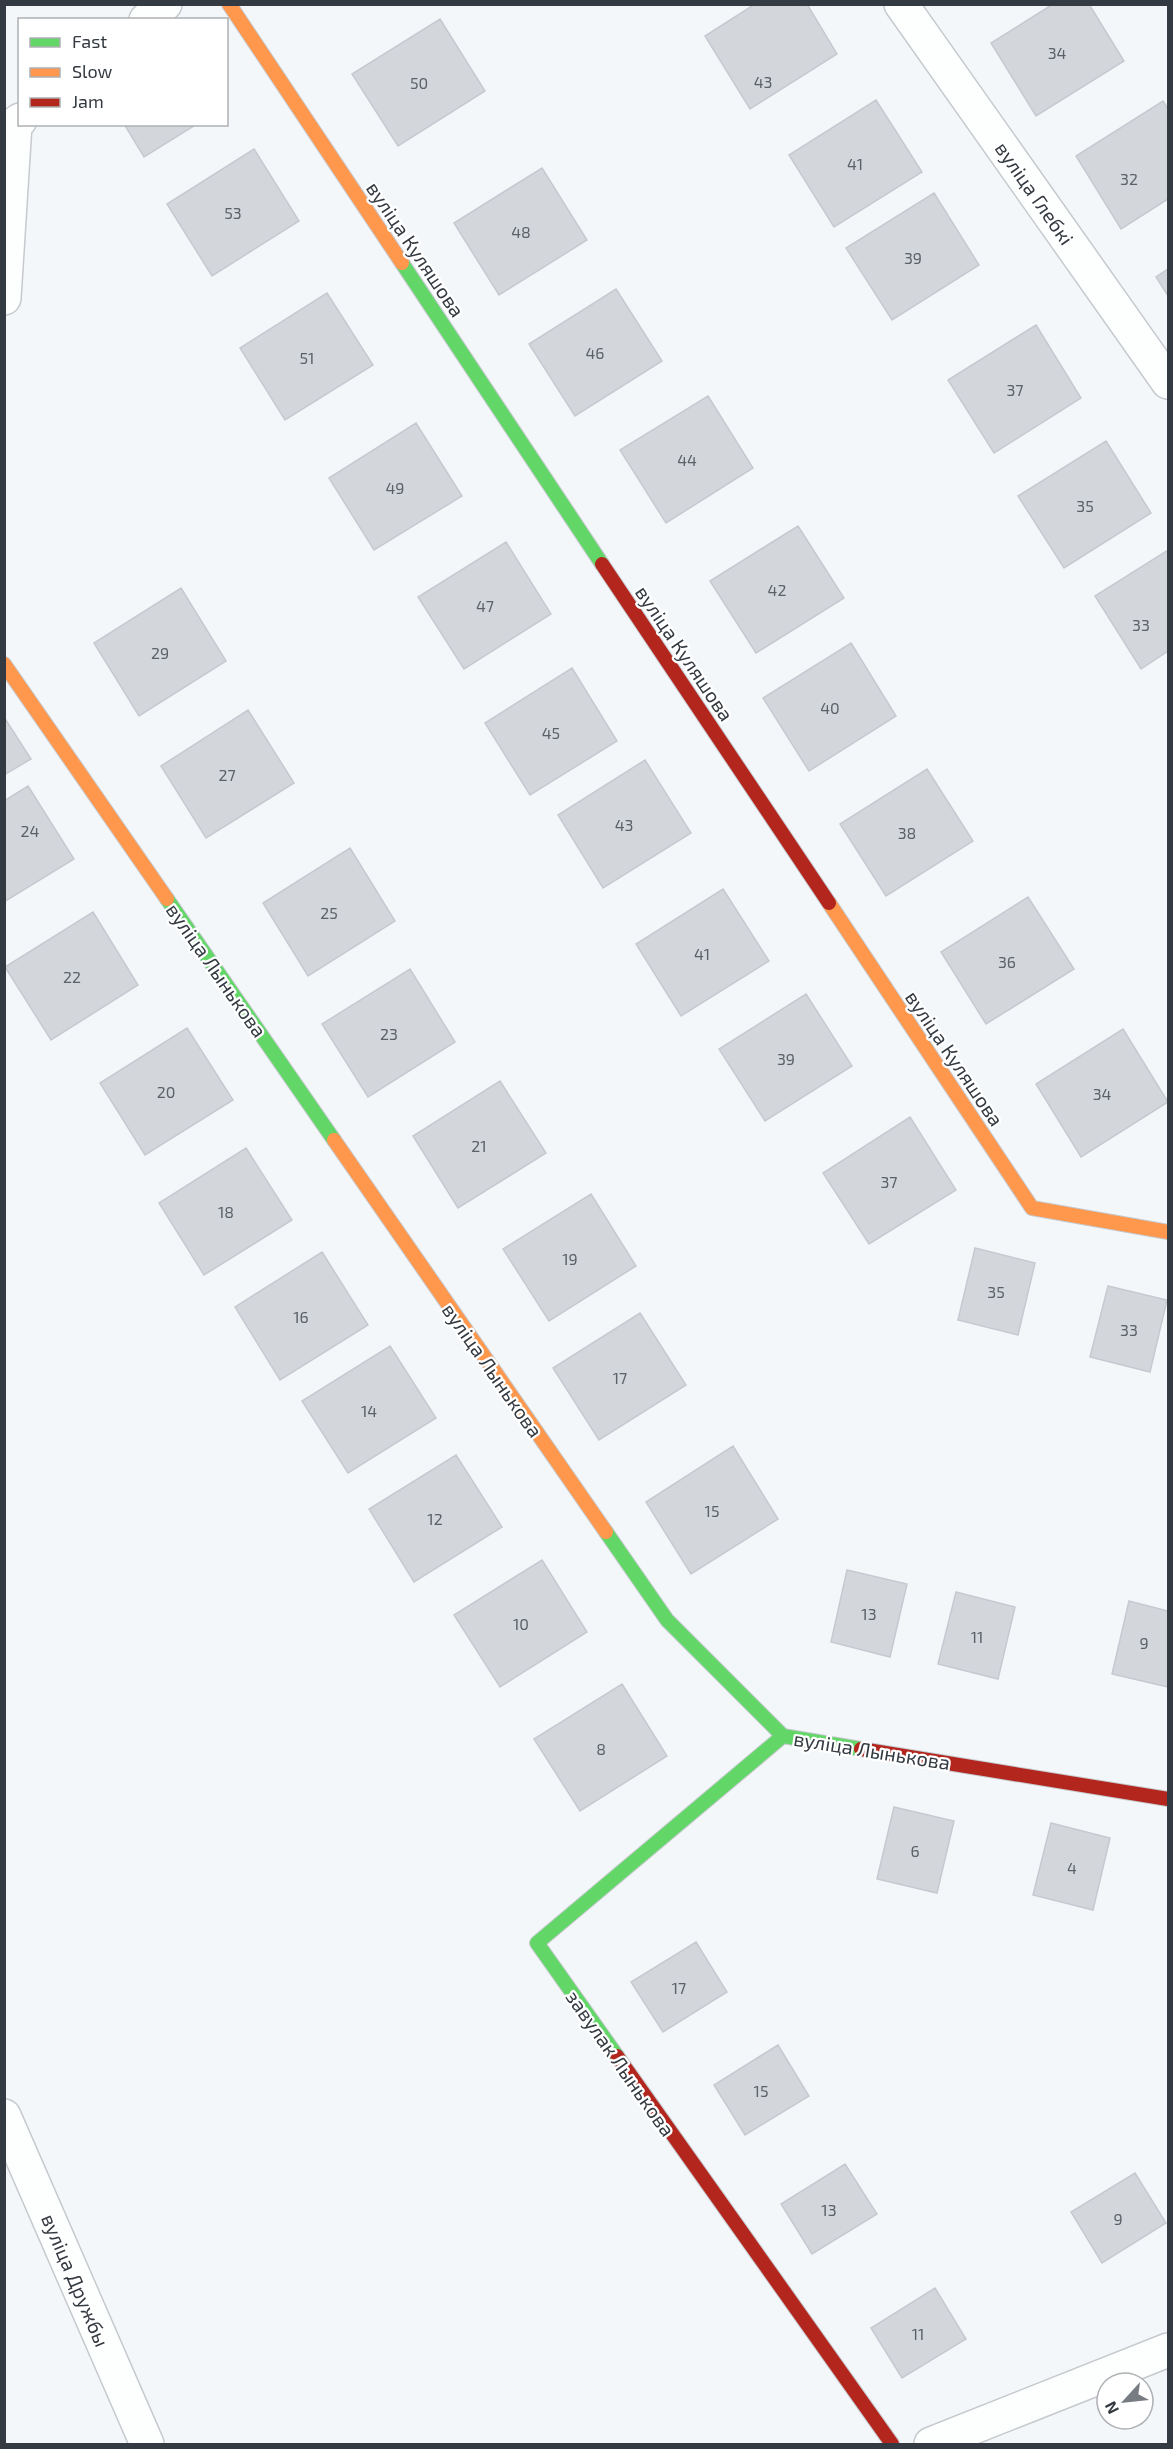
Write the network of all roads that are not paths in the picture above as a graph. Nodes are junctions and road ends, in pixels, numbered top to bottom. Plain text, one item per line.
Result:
1 (165, 4) edge
2 (229, 4) edge
3 (901, 4) edge
4 (148, 18) edge
5 (18, 122) edge
6 (4, 298) edge
7 (1168, 382) edge
8 (4, 664) edge
9 (1168, 1232) edge
10 (783, 1736) junction
11 (1168, 1799) edge
12 (4, 2116) edge
13 (1168, 2350) edge
14 (147, 2445) edge
15 (892, 2445) edge
16 (931, 2445) edge

1 - 4 street
2 - 9 street, вуліца Куляшова
3 - 7 street, вуліца Глебкі
5 - 6 street
8 - 10 street, вуліца Лынькова
10 - 11 street, вуліца Лынькова
10 - 15 street, завулак Лынькова
12 - 14 street, вуліца Дружбы
13 - 16 street

